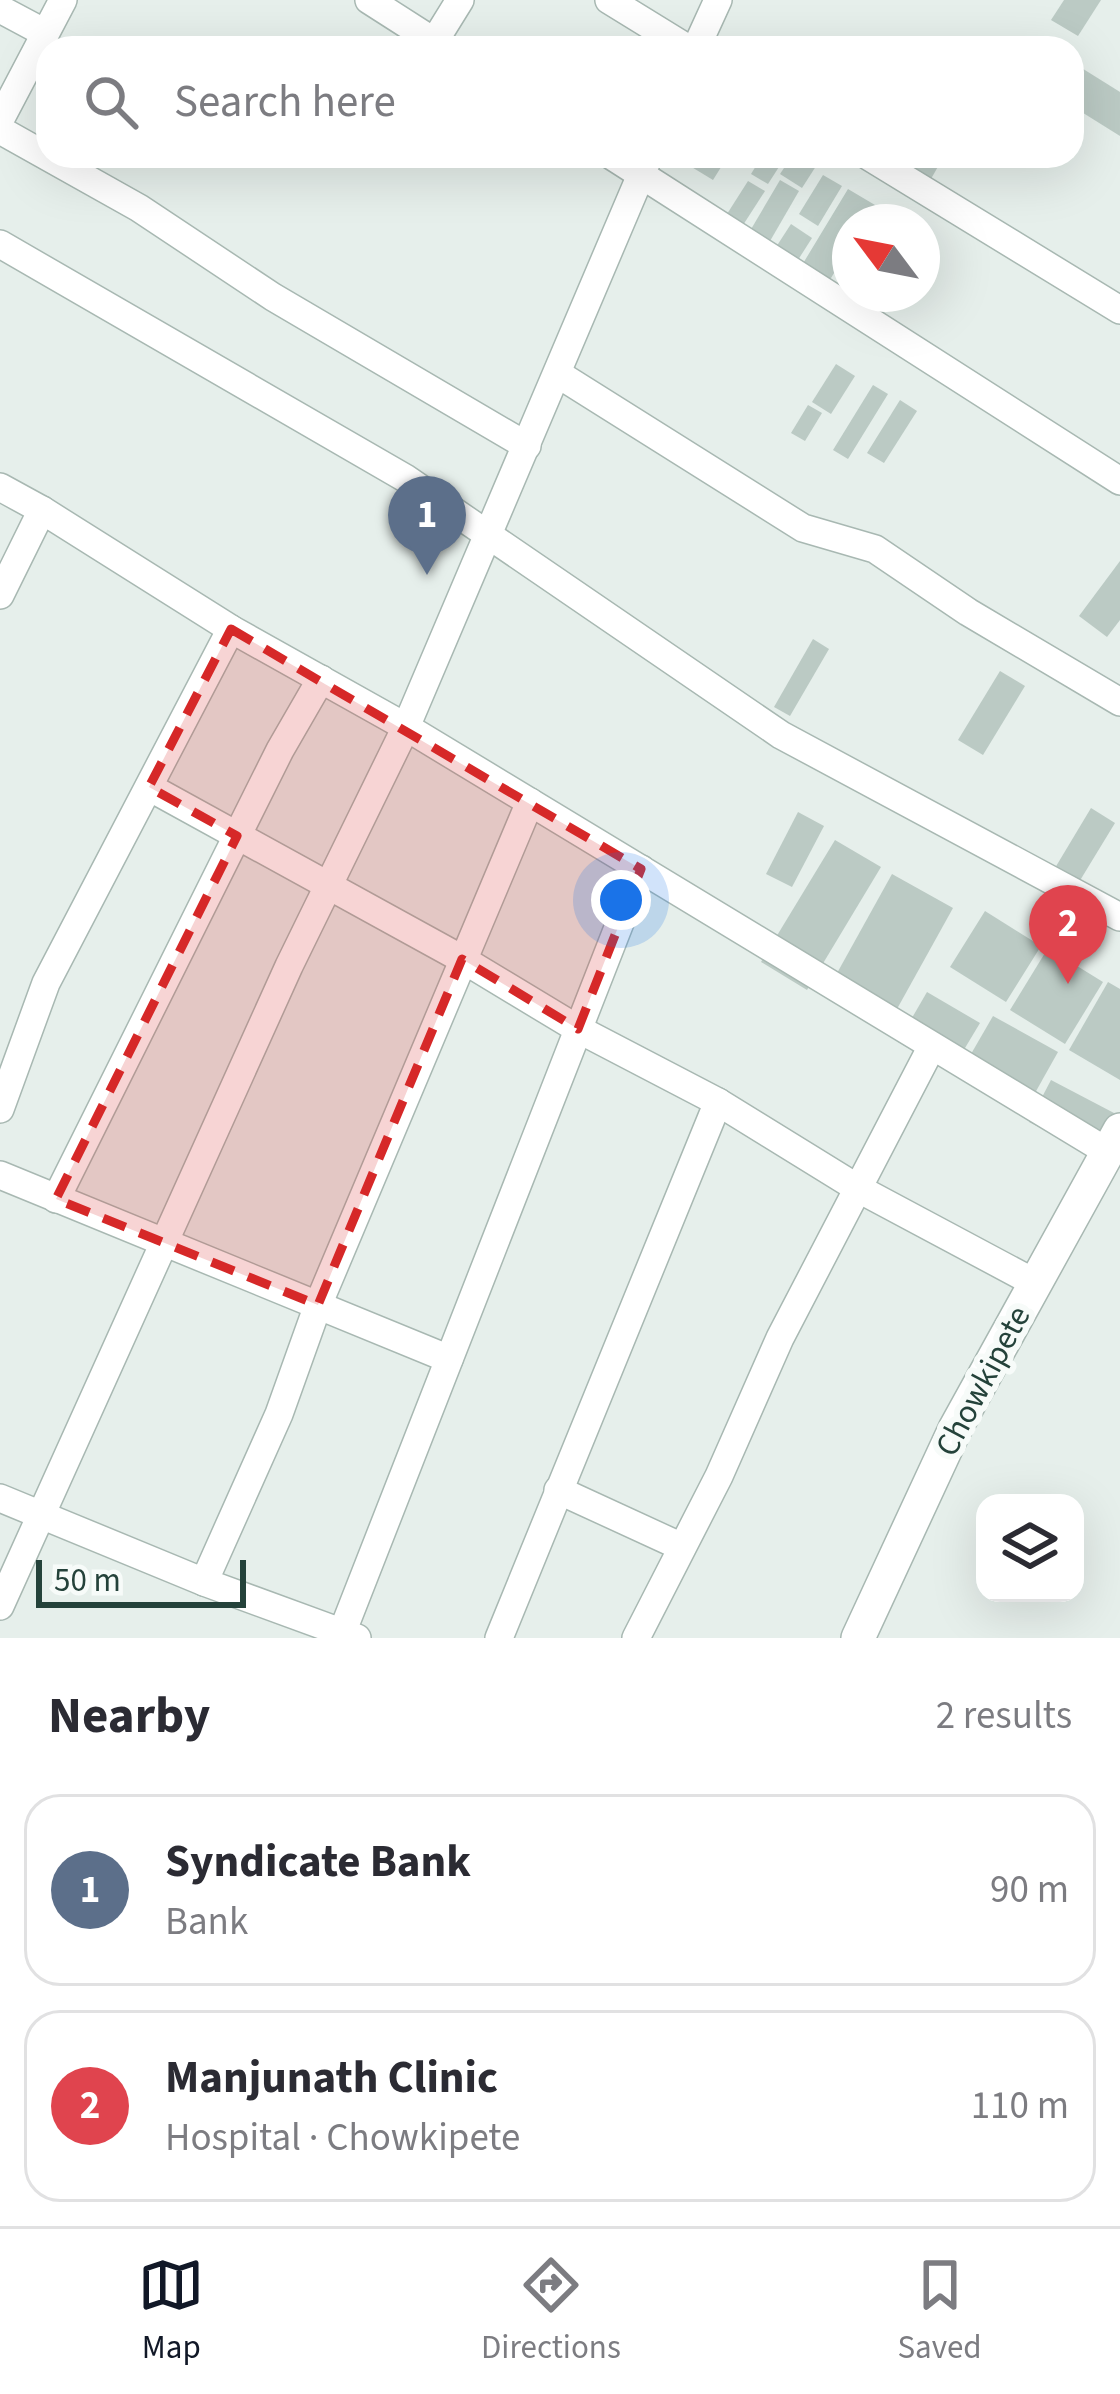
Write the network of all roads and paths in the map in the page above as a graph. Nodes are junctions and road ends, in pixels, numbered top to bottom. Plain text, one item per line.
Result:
1 (63, 0) edge
2 (369, 0) edge
3 (460, 0) edge
4 (609, 0) edge
5 (718, 0) edge
6 (0, 9) edge
7 (45, 33) junction
8 (43, 36) edge
9 (425, 36) edge
10 (443, 36) edge
11 (671, 36) edge
12 (698, 36) edge
13 (36, 50) edge
14 (0, 120) edge
15 (0, 130) edge
16 (36, 150) edge
17 (68, 168) edge
18 (644, 168) edge
19 (649, 168) edge
20 (888, 168) edge
21 (0, 244) edge
22 (1120, 310) edge
23 (558, 374) junction
24 (527, 446) junction
25 (1120, 482) edge
26 (0, 487) edge
27 (42, 511) junction
28 (489, 535) junction
29 (0, 595) edge
30 (231, 629) junction
31 (321, 679) junction
32 (1120, 702) edge
33 (406, 727) junction
34 (149, 787) junction
35 (530, 802) junction
36 (237, 836) junction
37 (640, 869) junction
38 (328, 884) junction
39 (1120, 917) edge
40 (461, 959) junction
41 (578, 1029) junction
42 (931, 1048) junction
43 (718, 1102) junction
44 (0, 1109) edge
45 (1114, 1141) edge
46 (0, 1175) edge
47 (859, 1189) junction
48 (56, 1199) junction
49 (165, 1245) junction
50 (1036, 1283) junction
51 (318, 1305) junction
52 (449, 1359) junction
53 (558, 1490) junction
54 (0, 1498) edge
55 (42, 1516) junction
56 (682, 1547) junction
57 (204, 1582) junction
58 (0, 1606) edge
59 (346, 1636) edge
60 (499, 1638) edge
61 (636, 1638) edge
62 (858, 1638) edge

1 - 7 street
2 - 9 street
3 - 10 street
4 - 11 street
5 - 12 street
6 - 7 street
7 - 8 street
13 - 14 street
15 - 16 street
17 - 24 street
18 - 23 street
19 - 25 street
20 - 22 street
21 - 28 street
23 - 24 street
23 - 32 street
24 - 28 street
26 - 27 street
27 - 29 street
27 - 30 street
28 - 33 street
28 - 39 street
30 - 31 street
30 - 34 street
31 - 33 street
31 - 36 street
33 - 35 street
33 - 38 street
34 - 36 street
34 - 44 street
35 - 37 street
35 - 40 street
36 - 38 street
36 - 48 street
37 - 41 street
37 - 42 street
38 - 40 street
38 - 49 street
40 - 41 street
40 - 51 street
41 - 43 street
41 - 52 street
42 - 45 street
42 - 47 street
43 - 47 street
43 - 53 street
45 - 50 street, Chowkipete
46 - 48 street
47 - 50 street
47 - 56 street
48 - 49 street
49 - 51 street
49 - 55 street
50 - 62 street, Chowkipete
51 - 52 street
51 - 57 street
52 - 59 street
53 - 56 street
53 - 60 street
54 - 55 street
55 - 57 street
55 - 58 street
56 - 61 street
57 - 59 street

